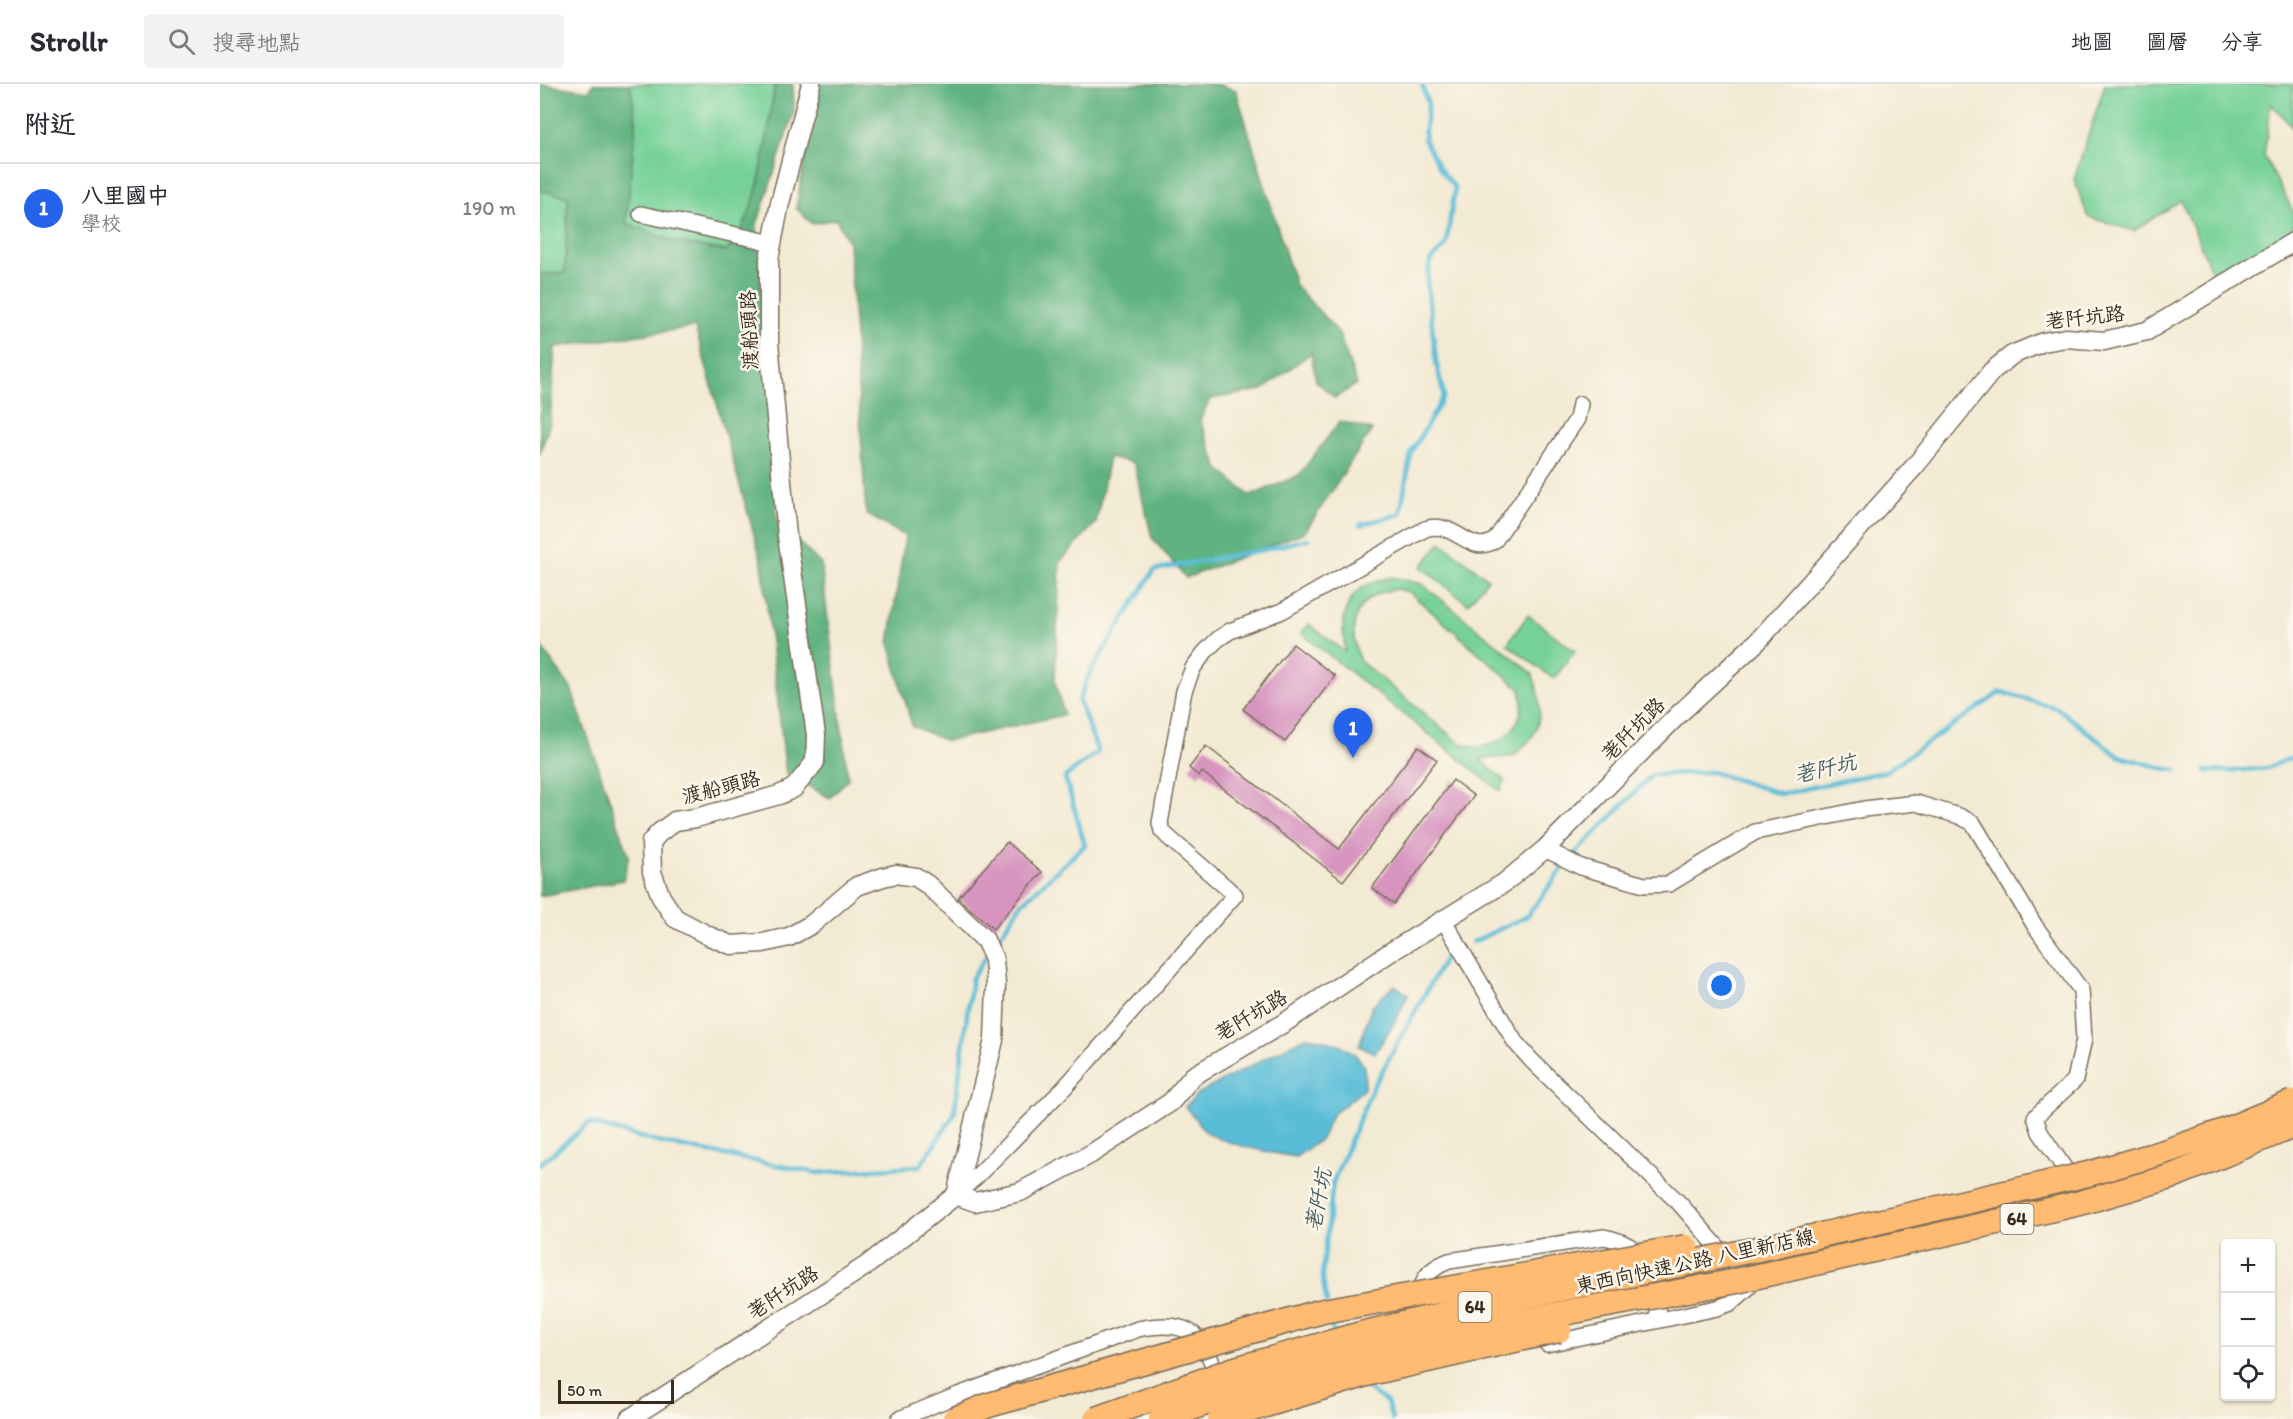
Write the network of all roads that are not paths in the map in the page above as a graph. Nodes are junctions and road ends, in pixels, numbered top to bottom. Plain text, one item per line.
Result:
1 (811, 84) edge
2 (640, 214) dead end
3 (2293, 242) edge
4 (772, 243) junction
5 (1580, 404) dead end
6 (1553, 852) junction
7 (1443, 919) junction
8 (2293, 1102) edge
9 (2293, 1126) edge
10 (956, 1195) junction
11 (1862, 1226) junction
12 (1734, 1275) junction
13 (1659, 1320) junction
14 (1426, 1329) junction
15 (1220, 1386) junction
16 (629, 1419) edge
17 (899, 1419) edge
18 (955, 1419) edge
19 (1096, 1419) edge
20 (1161, 1419) edge
21 (1218, 1419) edge

1 - 4 street, 渡船頭路
2 - 4 street
3 - 6 street, 荖阡坑路
4 - 10 street, 渡船頭路
5 - 10 street, 荖阡坑路
6 - 7 street, 荖阡坑路
6 - 12 street
7 - 10 street, 荖阡坑路
7 - 12 street
8 - 11 highway, 東西向快速公路 八里新店線 / 64, bridge
9 - 12 highway, 東西向快速公路 八里新店線 / 64, bridge
10 - 16 street, 荖阡坑路
11 - 18 highway, bridge
11 - 19 highway, 東西向快速公路 八里新店線 / 64, bridge
12 - 13 street
12 - 20 highway, 東西向快速公路 八里新店線 / 64, bridge
12 - 21 highway, bridge
13 - 14 street
13 - 14 street
14 - 15 street
15 - 17 street
15 - 21 street

